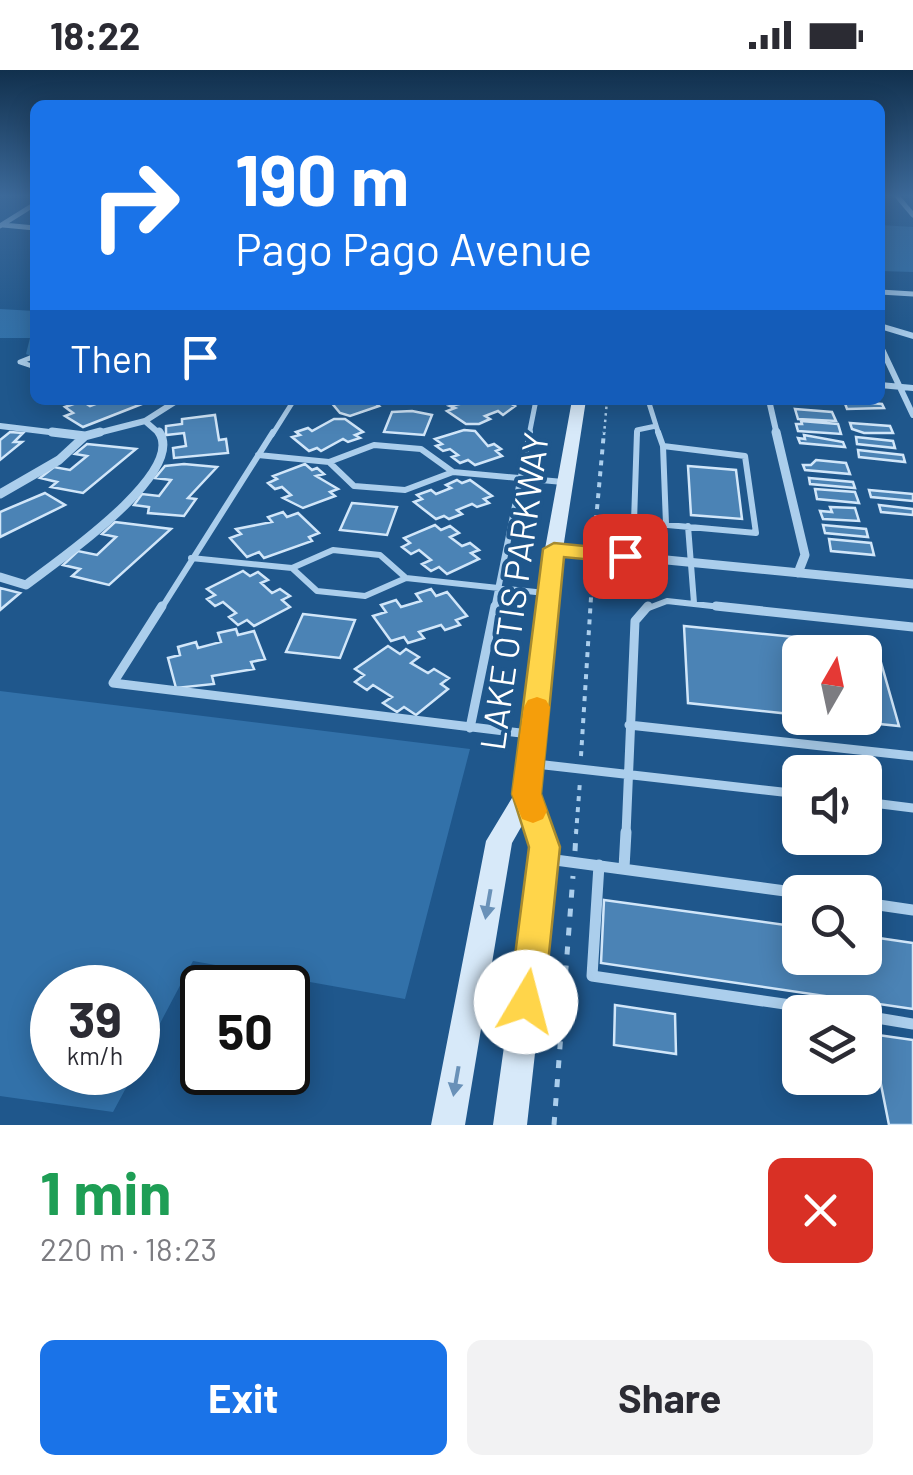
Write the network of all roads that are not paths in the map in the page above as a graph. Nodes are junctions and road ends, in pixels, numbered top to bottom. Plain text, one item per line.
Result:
1 (885, 292) edge
2 (913, 294) edge
3 (885, 329) edge
4 (890, 332) junction
5 (913, 336) edge
6 (885, 337) edge
7 (885, 353) edge
8 (885, 385) edge
9 (901, 387) junction
10 (913, 388) edge
11 (164, 405) edge
12 (291, 405) edge
13 (535, 405) edge
14 (579, 405) edge
15 (649, 405) edge
16 (770, 405) edge
17 (913, 415) edge
18 (145, 420) junction
19 (0, 426) edge
20 (656, 426) junction
21 (84, 436) junction
22 (663, 446) junction
23 (258, 455) junction
24 (329, 462) junction
25 (453, 472) junction
26 (520, 478) junction
27 (566, 482) junction
28 (0, 494) edge
29 (666, 524) junction
30 (688, 526) junction
31 (554, 549) junction
32 (191, 558) junction
33 (690, 563) junction
34 (292, 568) junction
35 (798, 573) junction
36 (0, 577) edge
37 (406, 578) junction
38 (913, 584) edge
39 (498, 588) junction
40 (551, 593) junction
41 (694, 603) junction
42 (913, 627) edge
43 (629, 725) junction
44 (470, 728) junction
45 (533, 735) junction
46 (913, 756) edge
47 (530, 763) junction
48 (626, 772) junction
49 (782, 792) edge
50 (527, 794) junction
51 (882, 804) edge
52 (913, 808) edge
53 (543, 858) junction
54 (599, 865) junction
55 (624, 868) junction
56 (782, 891) edge
57 (882, 905) edge
58 (913, 910) edge
59 (782, 1004) edge
60 (882, 1019) edge
61 (913, 1024) edge
62 (448, 1125) edge
63 (510, 1125) edge

1 - 2 street
3 - 4 street
4 - 5 street
4 - 6 street
7 - 9 street
8 - 9 street
9 - 10 street
9 - 17 street
11 - 18 street
12 - 23 lane
13 - 26 lane
14 - 27 main road, LAKE OTIS PARKWAY
15 - 20 lane
16 - 35 street
18 - 21 street
18 - 36 street
19 - 21 street
20 - 22 lane
20 - 29 lane
21 - 28 street
22 - 29 lane
22 - 30 lane
23 - 24 lane
23 - 32 lane
24 - 25 lane
24 - 25 lane
25 - 26 lane
26 - 27 lane
26 - 39 lane
27 - 31 main road, LAKE OTIS PARKWAY
29 - 30 lane
30 - 33 lane
31 - 33 street
31 - 40 main road, LAKE OTIS PARKWAY
32 - 34 lane
32 - 44 lane
33 - 35 street
33 - 41 lane
34 - 37 lane
34 - 37 lane
35 - 38 street
37 - 39 lane
39 - 40 lane
39 - 44 lane
40 - 45 main road, LAKE OTIS PARKWAY
41 - 42 lane
41 - 43 lane
43 - 46 lane
43 - 48 lane
44 - 45 lane
45 - 47 main road, LAKE OTIS PARKWAY
47 - 48 lane
47 - 50 main road, LAKE OTIS PARKWAY
48 - 49 lane
48 - 55 lane
50 - 53 main road, LAKE OTIS PARKWAY
50 -> 62 main road, LAKE OTIS PARKWAY
51 - 52 lane
53 - 54 lane
53 - 63 main road, LAKE OTIS PARKWAY
54 - 55 lane
54 - 59 lane
55 - 56 lane
57 - 58 lane
60 - 61 lane

